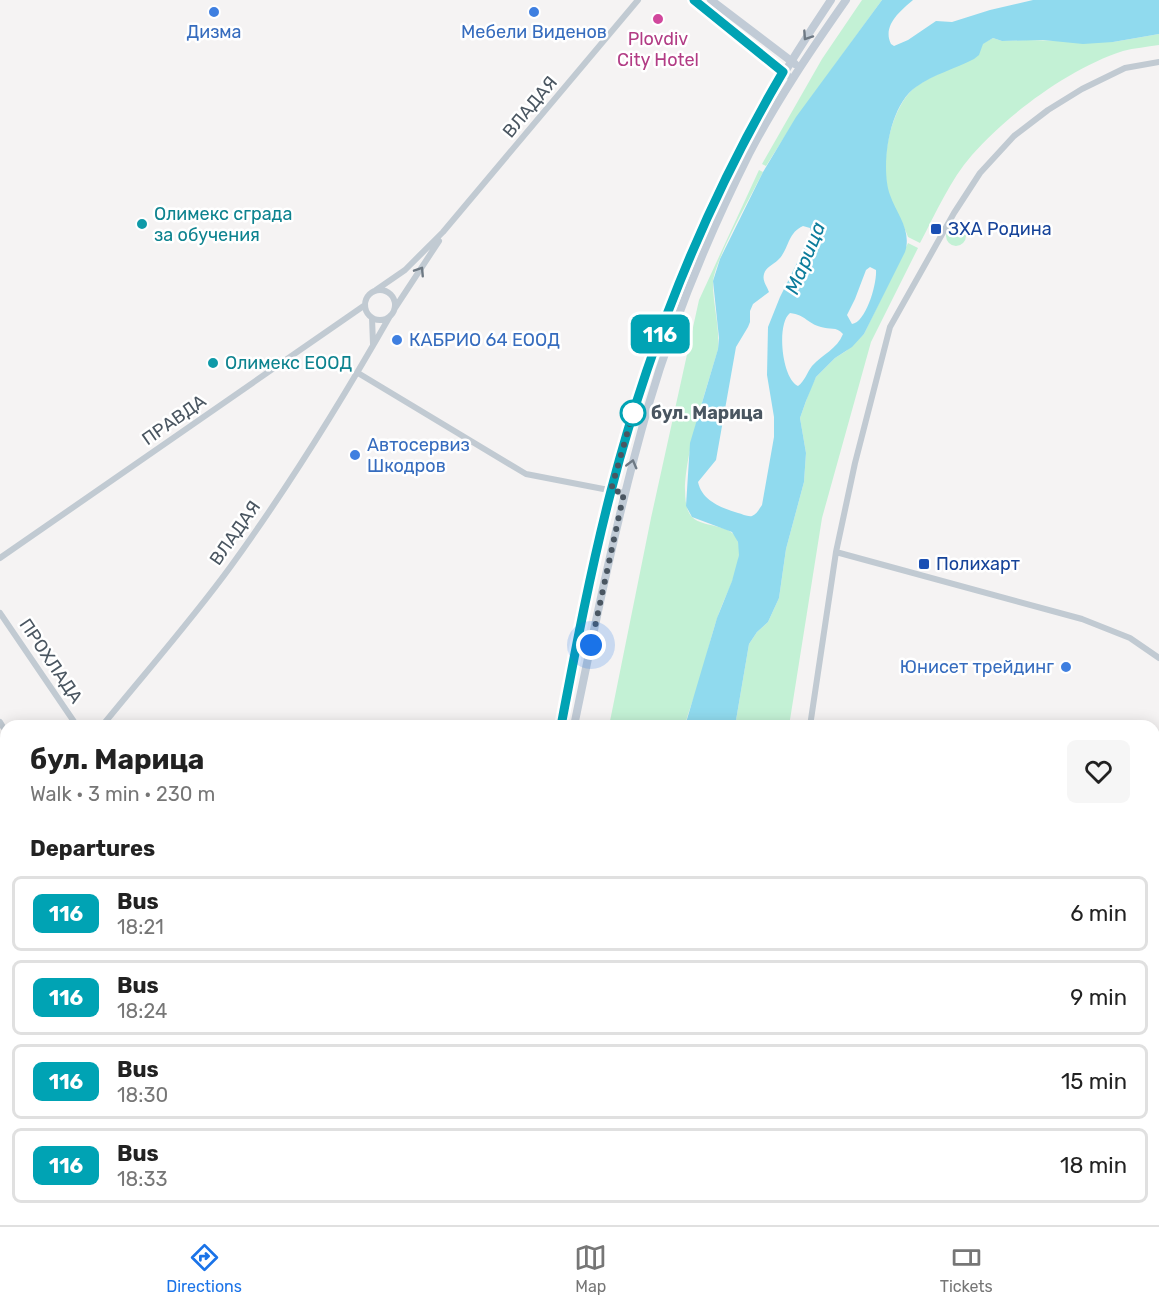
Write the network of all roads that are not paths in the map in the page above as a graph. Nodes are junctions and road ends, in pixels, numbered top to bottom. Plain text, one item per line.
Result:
1 (638, 0) edge
2 (694, 0) edge
3 (711, 0) edge
4 (831, 0) edge
5 (846, 0) edge
6 (790, 61) junction
7 (1159, 62) edge
8 (800, 68) junction
9 (783, 72) junction
10 (792, 79) junction
11 (443, 232) junction
12 (376, 290) junction
13 (365, 305) junction
14 (395, 308) junction
15 (390, 316) junction
16 (372, 318) junction
17 (373, 344) junction
18 (358, 373) junction
19 (611, 490) junction
20 (624, 493) junction
21 (836, 552) junction
22 (0, 558) edge
23 (0, 613) edge
24 (1159, 658) edge
25 (73, 720) edge
26 (107, 720) edge
27 (562, 720) edge
28 (575, 720) edge
29 (811, 720) edge

1 - 11 street, ВЛАДАЯ
2 - 9 street
3 - 6 street
4 -> 6 street
5 - 8 street
6 - 8 street
6 - 9 street
7 - 21 street
8 - 10 street
9 - 10 street
9 - 19 street
20 -> 10 street
11 - 12 street, ВЛАДАЯ
14 -> 11 street, ВЛАДАЯ
12 - 13 street, ВЛАДАЯ
12 - 14 street
13 - 16 street, ВЛАДАЯ
13 - 22 street, ПРАВДА
14 - 15 street, ВЛАДАЯ
15 - 16 street
15 - 17 street, ВЛАДАЯ
16 - 17 street, ВЛАДАЯ
17 - 18 street, ВЛАДАЯ
18 - 19 street
18 - 26 street, ВЛАДАЯ
19 - 20 street
19 - 27 street
20 - 28 street
21 - 24 street
21 - 29 street
23 - 25 street, ПРОХЛАДА

